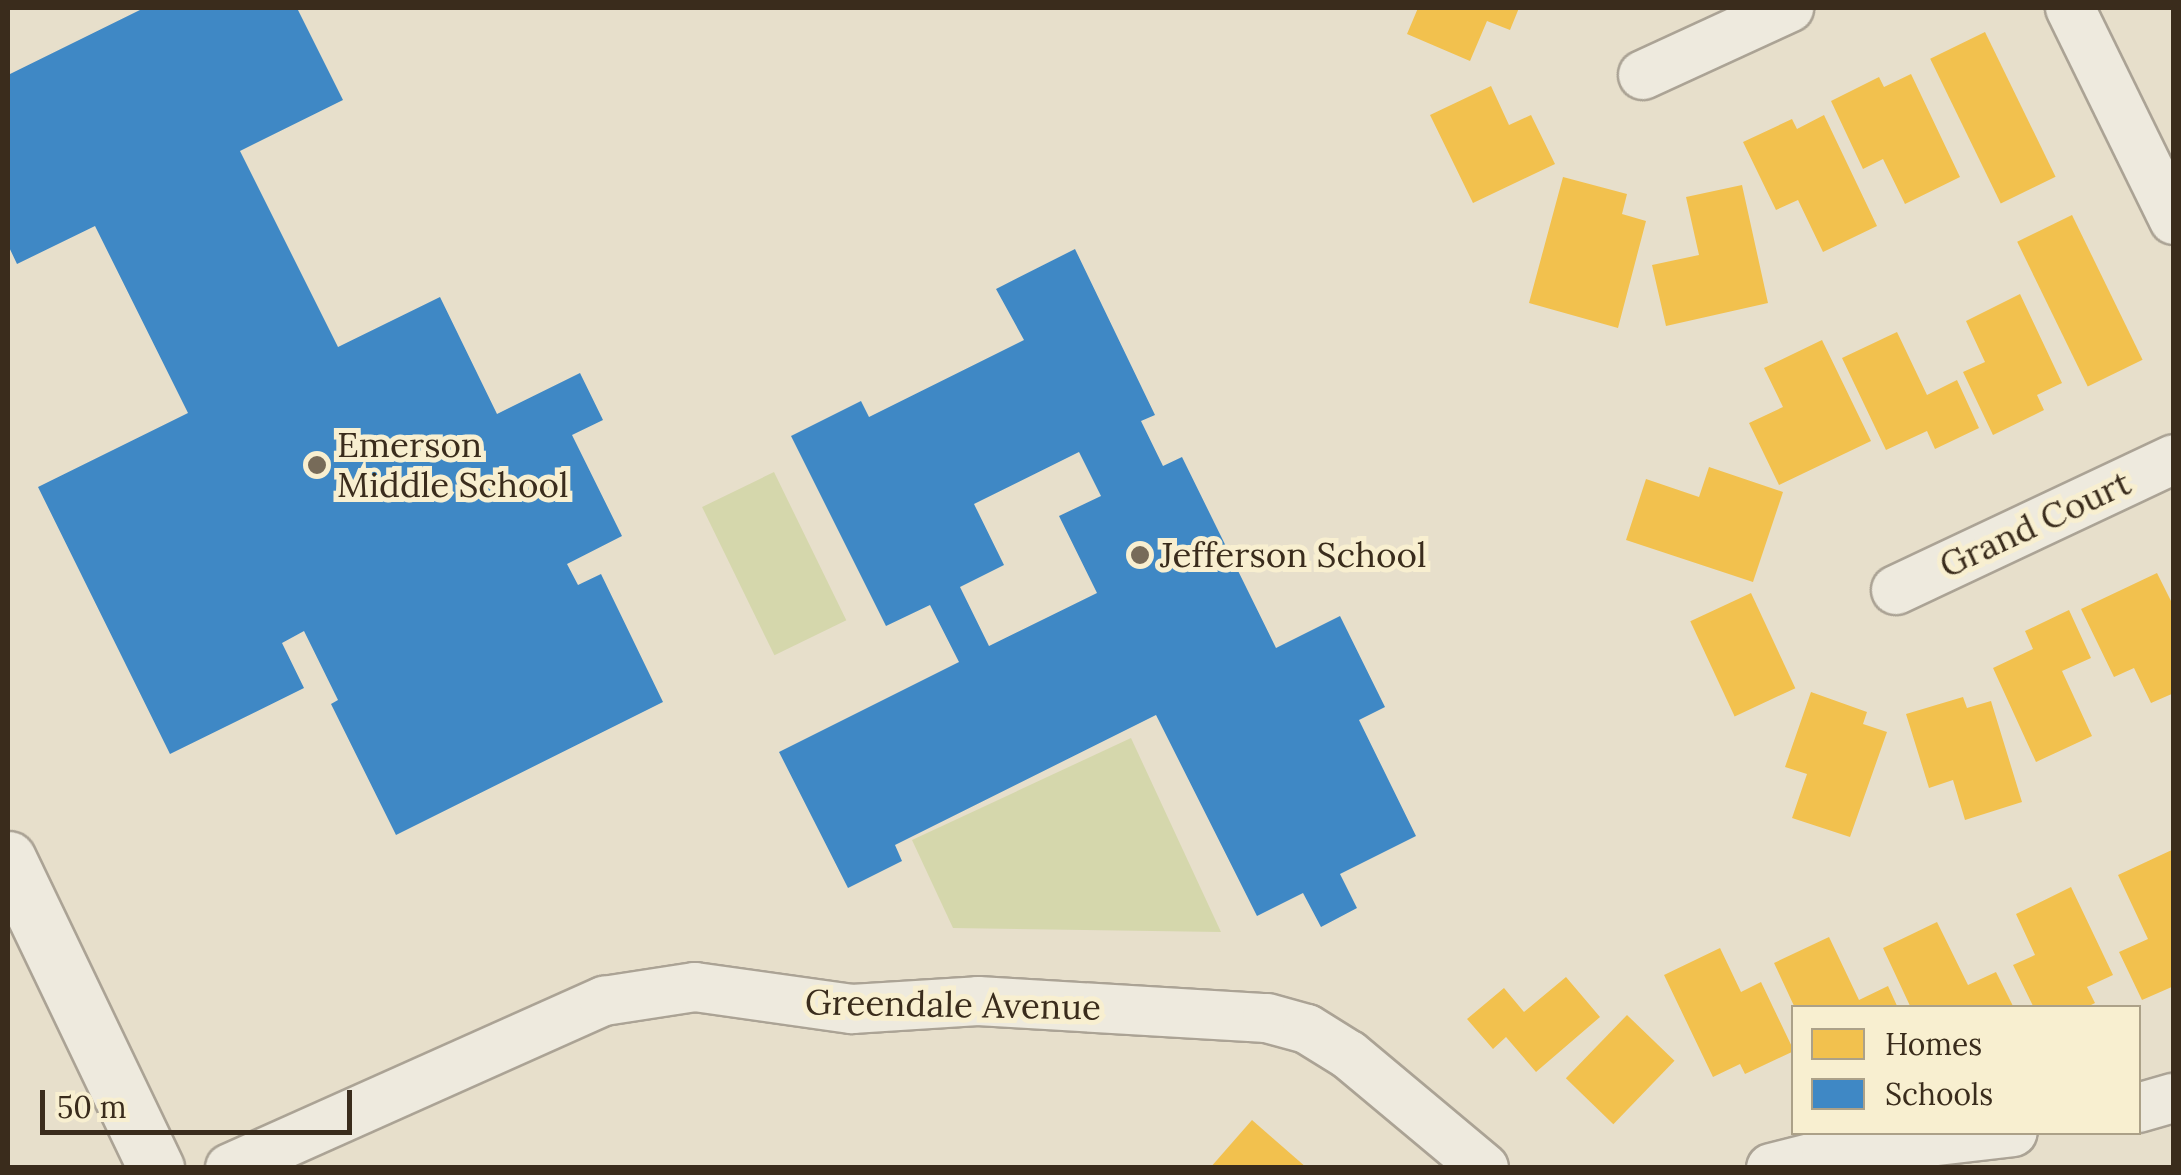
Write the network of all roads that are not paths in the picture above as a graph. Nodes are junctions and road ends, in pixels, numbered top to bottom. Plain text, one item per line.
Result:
1 (1789, 8) edge
2 (2070, 8) edge
3 (1643, 75) dead end
4 (2174, 220) edge
5 (2174, 459) edge
6 (1896, 590) dead end
7 (8, 859) edge
8 (23, 932) edge
9 (2174, 1098) edge
10 (2141, 1107) edge
11 (1988, 1135) edge
12 (156, 1168) edge
13 (230, 1168) edge
14 (1484, 1168) edge
15 (1771, 1168) edge

1 - 3 street
2 - 4 street
5 - 6 street, Grand Court
7 - 8 main road
8 - 12 main road
9 - 10 street
11 - 15 street
13 - 14 street, Greendale Avenue

